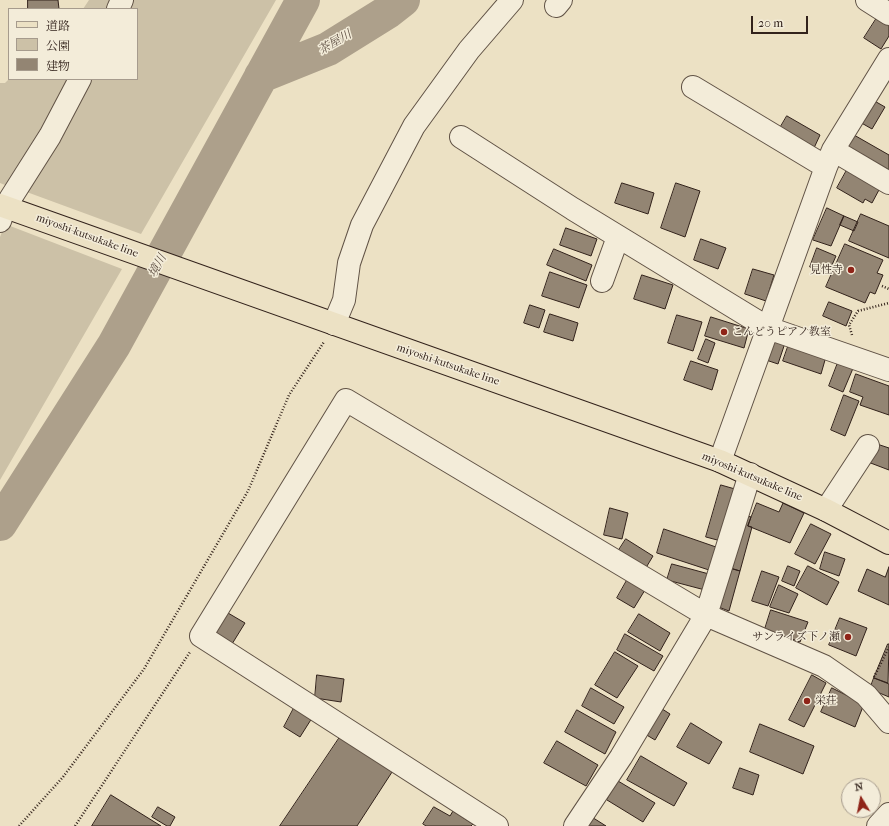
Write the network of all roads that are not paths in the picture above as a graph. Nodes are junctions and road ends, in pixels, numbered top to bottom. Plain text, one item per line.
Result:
1 (512, 0) edge
2 (866, 0) edge
3 (889, 14) edge
4 (885, 73) edge
5 (79, 80) edge
6 (693, 87) dead end
7 (462, 137) dead end
8 (829, 158) junction
9 (889, 183) edge
10 (2, 211) edge
11 (618, 237) junction
12 (602, 281) dead end
13 (326, 322) junction
14 (768, 328) junction
15 (889, 370) edge
16 (868, 446) dead end
17 (720, 461) junction
18 (750, 474) junction
19 (826, 510) junction
20 (889, 543) edge
21 (706, 615) junction
22 (889, 722) edge
23 (889, 814) edge
24 (497, 826) edge
25 (575, 826) edge
26 (878, 826) edge

1 - 13 street
2 - 3 street
4 - 8 street
5 - 10 street
6 - 8 street
7 - 11 street
8 - 9 street
8 - 14 street
10 - 13 main road, miyoshi-kutsukake line
11 - 12 street
11 - 14 street
13 - 17 main road, miyoshi-kutsukake line
14 - 15 street
14 - 17 street
16 - 19 street
17 - 18 main road, miyoshi-kutsukake line
18 - 19 main road, miyoshi-kutsukake line
18 - 21 street
19 - 20 main road, miyoshi-kutsukake line
21 - 22 street
21 - 24 street
21 - 25 street
23 - 26 street

